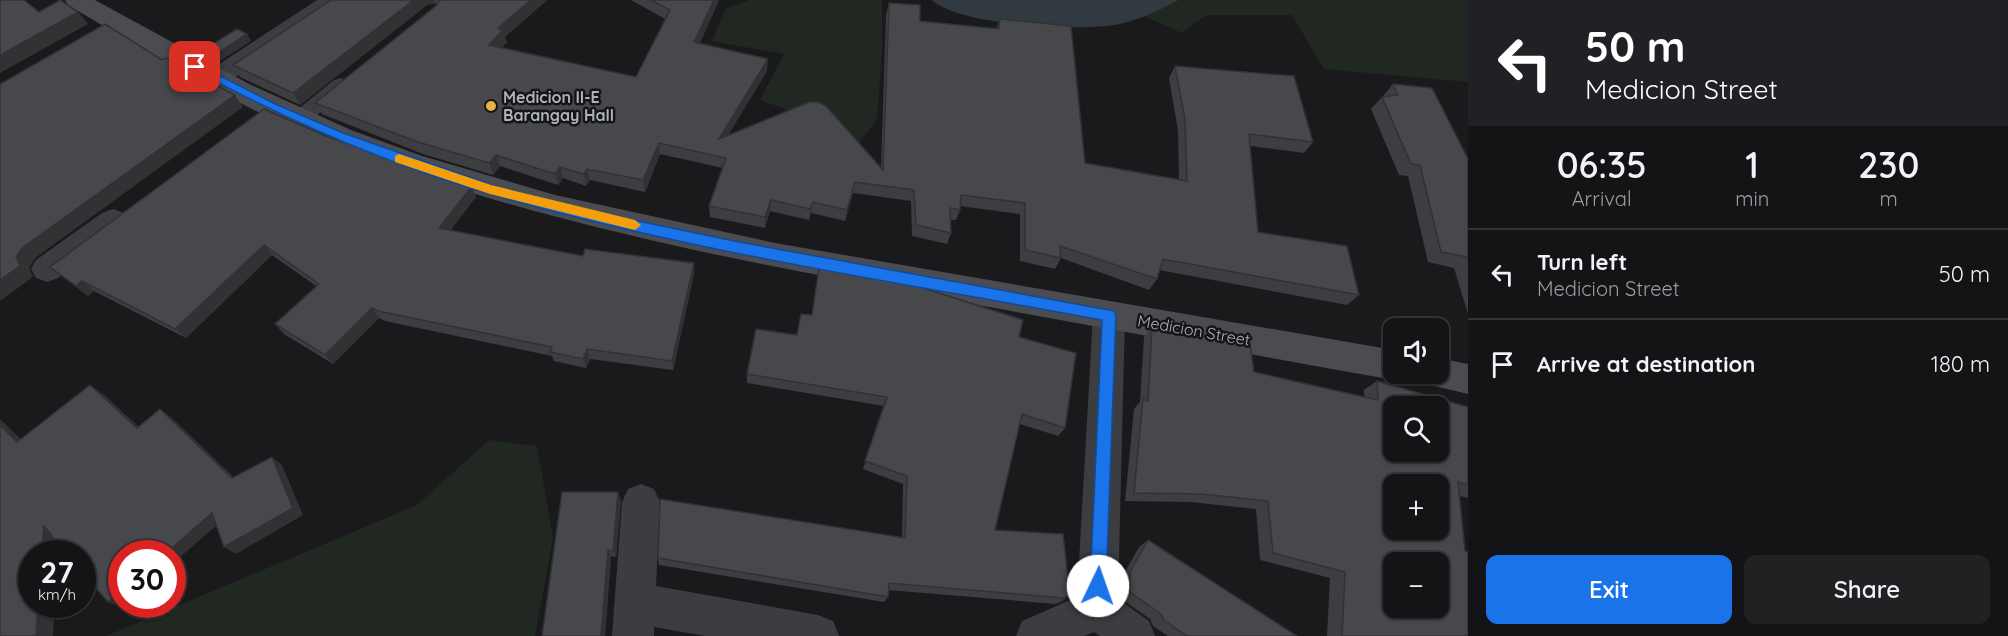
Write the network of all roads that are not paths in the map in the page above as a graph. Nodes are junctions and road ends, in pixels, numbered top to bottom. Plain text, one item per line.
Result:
1 (77, 0) edge
2 (334, 0) edge
3 (353, 75) edge
4 (216, 78) junction
5 (269, 105) junction
6 (298, 119) junction
7 (242, 126) edge
8 (134, 206) edge
9 (47, 269) dead end
10 (1109, 315) junction
11 (1383, 363) edge
12 (1449, 375) edge
13 (1468, 379) edge
14 (641, 502) dead end
15 (1097, 609) junction
16 (634, 620) edge
17 (818, 636) edge
18 (1037, 636) edge
19 (1134, 636) edge

1 - 4 street, Medicion Street
2 - 4 street
3 - 6 lane
4 - 5 street, Medicion Street
5 - 6 street, Medicion Street
5 - 7 street
6 - 10 street, Medicion Street
8 - 9 street
10 - 11 street, Medicion Street
10 - 15 street
12 - 13 street
14 - 16 street
15 - 18 street
15 - 19 street
16 - 17 street

